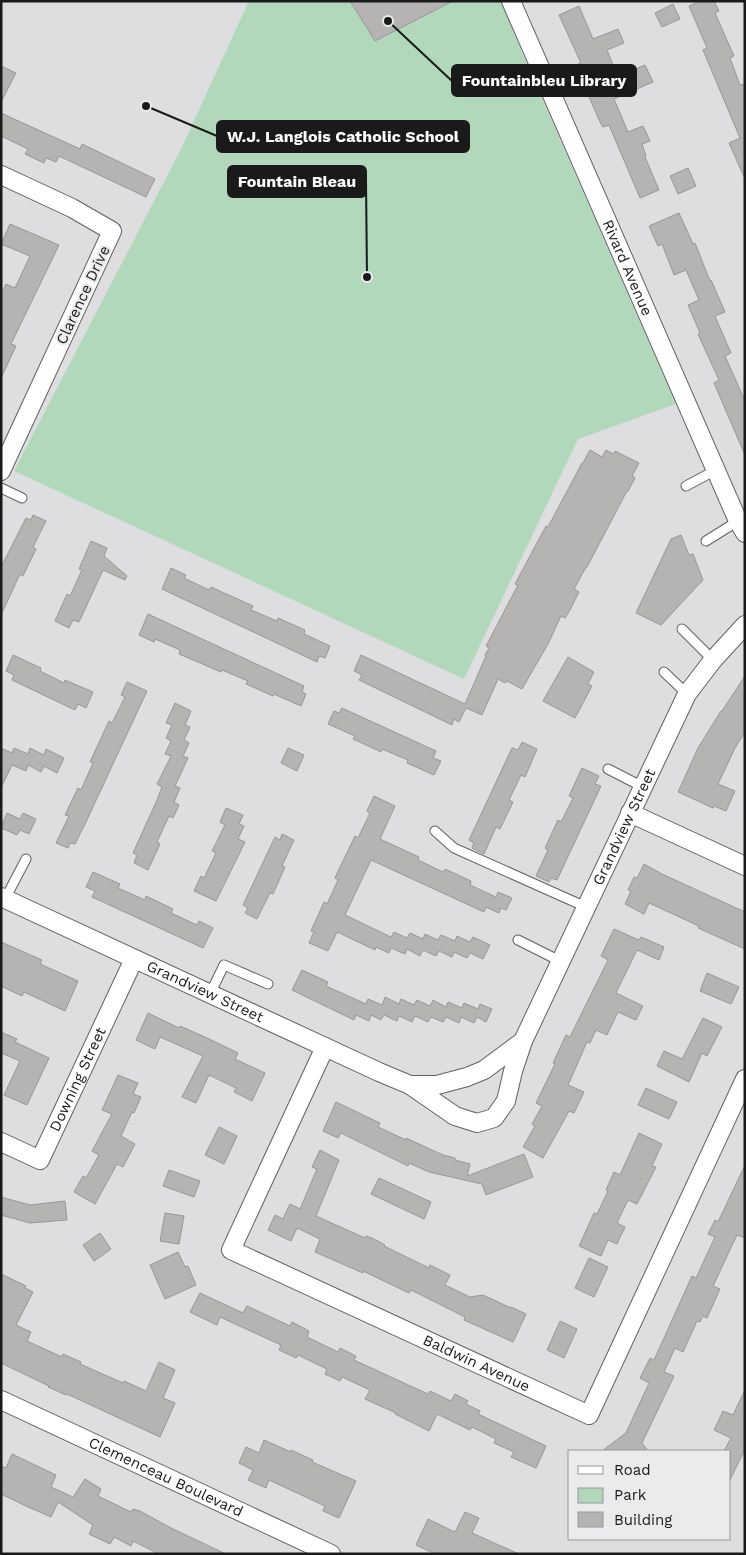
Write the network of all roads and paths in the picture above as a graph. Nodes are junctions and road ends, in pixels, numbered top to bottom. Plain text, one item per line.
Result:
1 (512, 1) edge
2 (1, 175) edge
3 (716, 470) junction
4 (1, 472) edge
5 (686, 486) dead end
6 (1, 488) edge
7 (22, 498) dead end
8 (741, 527) edge
9 (706, 540) dead end
10 (745, 625) edge
11 (682, 629) dead end
12 (713, 660) junction
13 (664, 672) dead end
14 (687, 694) junction
15 (608, 769) dead end
16 (643, 786) junction
17 (630, 813) junction
18 (436, 831) dead end
19 (26, 859) dead end
20 (745, 866) edge
21 (3, 898) edge
22 (586, 907) junction
23 (518, 940) dead end
24 (134, 959) junction
25 (560, 961) junction
26 (268, 984) dead end
27 (210, 994) junction
28 (522, 1041) junction
29 (325, 1047) junction
30 (745, 1079) edge
31 (410, 1085) junction
32 (1, 1142) edge
33 (1, 1400) edge
34 (331, 1554) edge

1 - 3 street, Rivard Avenue
2 - 4 street, Clarence Drive
3 - 5 lane
3 - 8 street, Rivard Avenue
6 - 7 lane
8 - 9 lane
10 - 12 street, Grandview Street
11 - 12 lane
12 - 14 street, Grandview Street
13 - 14 lane
14 - 16 street, Grandview Street
15 - 16 lane
16 - 17 street, Grandview Street
17 - 20 street
17 - 22 street, Grandview Street
18 - 22 lane
19 - 21 lane
21 - 24 street, Grandview Street
22 - 25 street, Grandview Street
23 - 25 lane
24 - 27 street, Grandview Street
24 - 32 street, Downing Street
25 - 28 street, Grandview Street
26 - 27 lane
27 - 29 street, Grandview Street
28 - 31 street, Grandview Street
28 - 31 street, Grandview Street
29 - 30 street, Baldwin Avenue
29 - 31 street, Grandview Street
33 - 34 street, Clemenceau Boulevard

